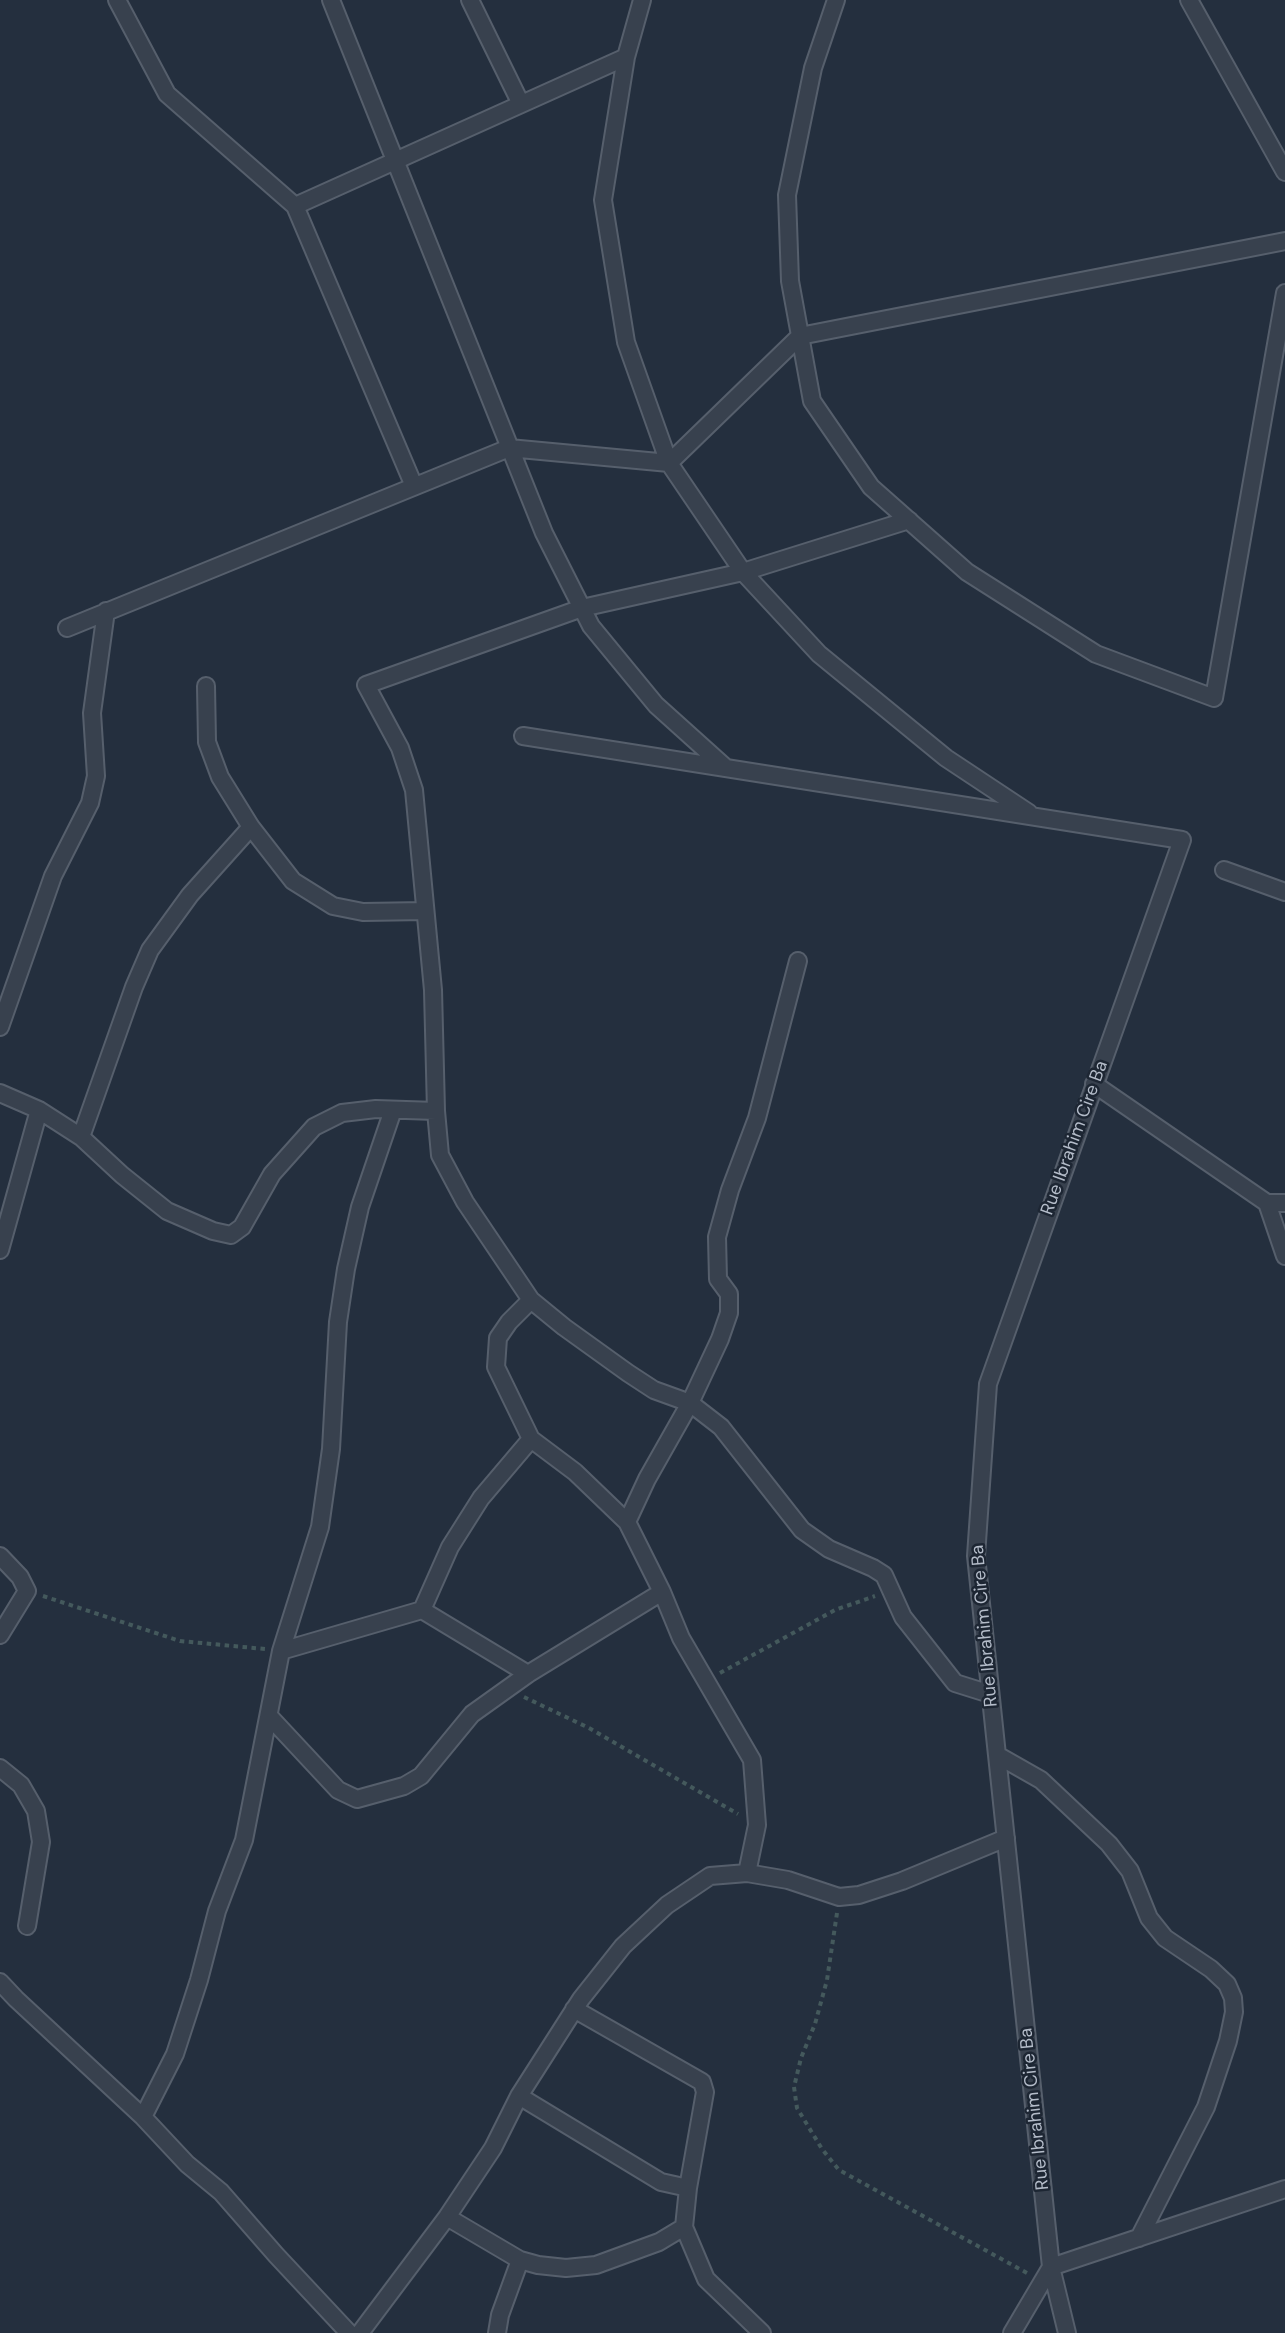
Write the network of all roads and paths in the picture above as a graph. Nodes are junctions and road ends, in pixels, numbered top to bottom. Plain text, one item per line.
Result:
1 (117, 0) edge
2 (331, 0) edge
3 (470, 0) edge
4 (642, 0) edge
5 (836, 0) edge
6 (1189, 0) edge
7 (626, 57) junction
8 (521, 104) junction
9 (395, 161) junction
10 (1285, 172) edge
11 (295, 206) junction
12 (1285, 241) edge
13 (1285, 292) edge
14 (800, 336) junction
15 (509, 448) junction
16 (669, 463) junction
17 (414, 486) junction
18 (909, 520) junction
19 (743, 572) junction
20 (582, 608) junction
21 (106, 611) junction
22 (67, 628) dead end
23 (206, 686) dead end
24 (523, 736) dead end
25 (726, 768) junction
26 (1035, 817) junction
27 (251, 828) junction
28 (1224, 870) dead end
29 (1285, 892) edge
30 (425, 911) junction
31 (798, 961) dead end
32 (0, 1027) edge
33 (1094, 1084) junction
34 (0, 1093) edge
35 (39, 1110) junction
36 (393, 1110) junction
37 (436, 1111) junction
38 (81, 1137) junction
39 (1267, 1203) junction
40 (1285, 1203) edge
41 (0, 1250) edge
42 (1285, 1256) edge
43 (531, 1300) junction
44 (690, 1402) junction
45 (531, 1439) junction
46 (627, 1522) junction
47 (0, 1556) edge
48 (892, 1590) junction
49 (27, 1591) junction
50 (662, 1592) junction
51 (422, 1610) junction
52 (0, 1635) edge
53 (281, 1651) junction
54 (528, 1674) junction
55 (706, 1681) junction
56 (507, 1689) junction
57 (990, 1694) junction
58 (269, 1716) junction
59 (997, 1755) junction
60 (0, 1768) edge
61 (757, 1825) junction
62 (1006, 1838) junction
63 (747, 1873) junction
64 (839, 1897) junction
65 (27, 1926) dead end
66 (0, 1982) edge
67 (8, 2002) edge
68 (574, 2009) junction
69 (519, 2096) junction
70 (143, 2116) junction
71 (688, 2188) junction
72 (1285, 2189) edge
73 (447, 2217) junction
74 (684, 2227) junction
75 (1139, 2238) junction
76 (520, 2260) junction
77 (1048, 2274) junction
78 (349, 2333) edge
79 (360, 2333) edge
80 (498, 2333) edge
81 (762, 2333) edge
82 (1012, 2333) edge
83 (1067, 2333) edge

1 - 11 street
2 - 9 street
3 - 8 street
4 - 7 street
5 - 14 street
6 - 10 street
7 - 8 street
7 - 16 street
8 - 9 street
9 - 11 street
9 - 15 street
11 - 17 street
12 - 14 street
13 - 18 street
14 - 16 street
14 - 18 street
15 - 16 street
15 - 17 street
15 - 20 street
16 - 19 street
17 - 21 street
18 - 19 street
19 - 20 street
19 - 26 street
20 - 25 street
20 - 30 street
21 - 22 street
21 - 32 street
23 - 27 street
24 - 25 street
25 - 26 street
26 - 33 street, Rue Ibrahim Cire Ba
27 - 30 street
27 - 38 street
28 - 29 street
30 - 37 street
31 - 44 street
33 - 39 street
33 - 57 street, Rue Ibrahim Cire Ba
34 - 35 street
35 - 38 street
35 - 41 street
36 - 37 street
36 - 38 street
36 - 53 street
37 - 43 street
39 - 40 street
39 - 42 street
43 - 44 street
43 - 45 street
44 - 46 street
44 - 48 street
45 - 46 street
45 - 51 street
46 - 50 street
47 - 49 street
48 - 55 path
48 - 57 street
49 - 52 street
49 - 53 path
50 - 54 street
50 - 55 street
51 - 53 street
51 - 54 street
53 - 58 street
54 - 56 street
55 - 61 street
56 - 58 street
56 - 61 path
57 - 59 street, Rue Ibrahim Cire Ba
58 - 70 street
59 - 62 street, Rue Ibrahim Cire Ba
59 - 75 street
60 - 65 street
61 - 63 street
62 - 64 street
62 - 77 street, Rue Ibrahim Cire Ba
63 - 64 street
63 - 68 street
64 - 77 path
66 - 67 street
67 - 70 street
68 - 69 street
68 - 71 street
69 - 71 street
69 - 73 street
70 - 78 street
71 - 74 street
72 - 75 street
73 - 76 street
73 - 79 street
74 - 76 street
74 - 81 street
75 - 77 street
76 - 80 street
77 - 82 street
77 - 83 street, Rue Ibrahim Cire Ba

